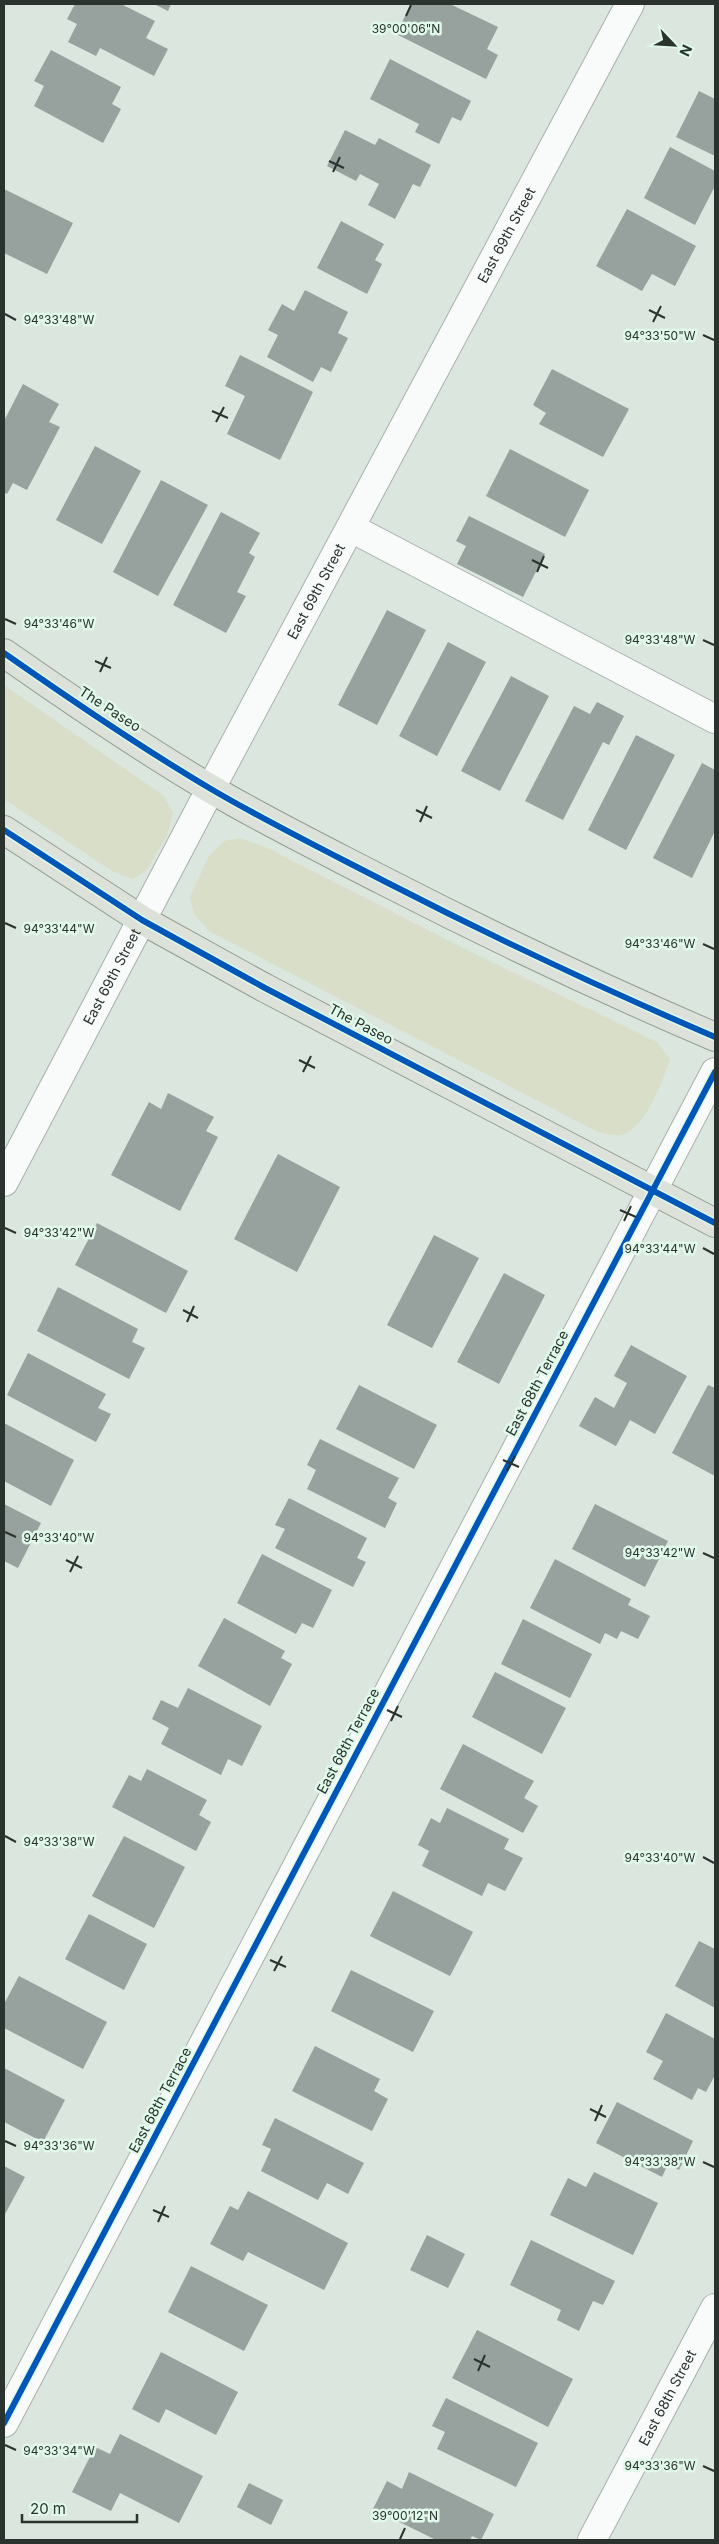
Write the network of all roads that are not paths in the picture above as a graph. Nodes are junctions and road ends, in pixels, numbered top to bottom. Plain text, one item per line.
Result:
1 (630, 4) edge
2 (351, 528) junction
3 (4, 653) edge
4 (715, 719) edge
5 (211, 788) junction
6 (4, 830) edge
7 (142, 920) junction
8 (715, 1037) edge
9 (715, 1072) edge
10 (4, 1182) edge
11 (653, 1190) junction
12 (715, 1223) edge
13 (715, 2308) edge
14 (4, 2423) edge
15 (592, 2540) edge

1 - 2 street, East 69th Street
2 - 4 street
2 - 5 street, East 69th Street
3 - 5 main road, The Paseo
5 - 7 street, East 69th Street
5 - 8 main road, The Paseo
6 - 7 main road, The Paseo
7 - 10 street, East 69th Street
7 - 11 main road, The Paseo
9 - 11 street, East 68th Terrace
11 - 12 main road, The Paseo
11 - 14 street, East 68th Terrace
13 - 15 street, East 68th Street

